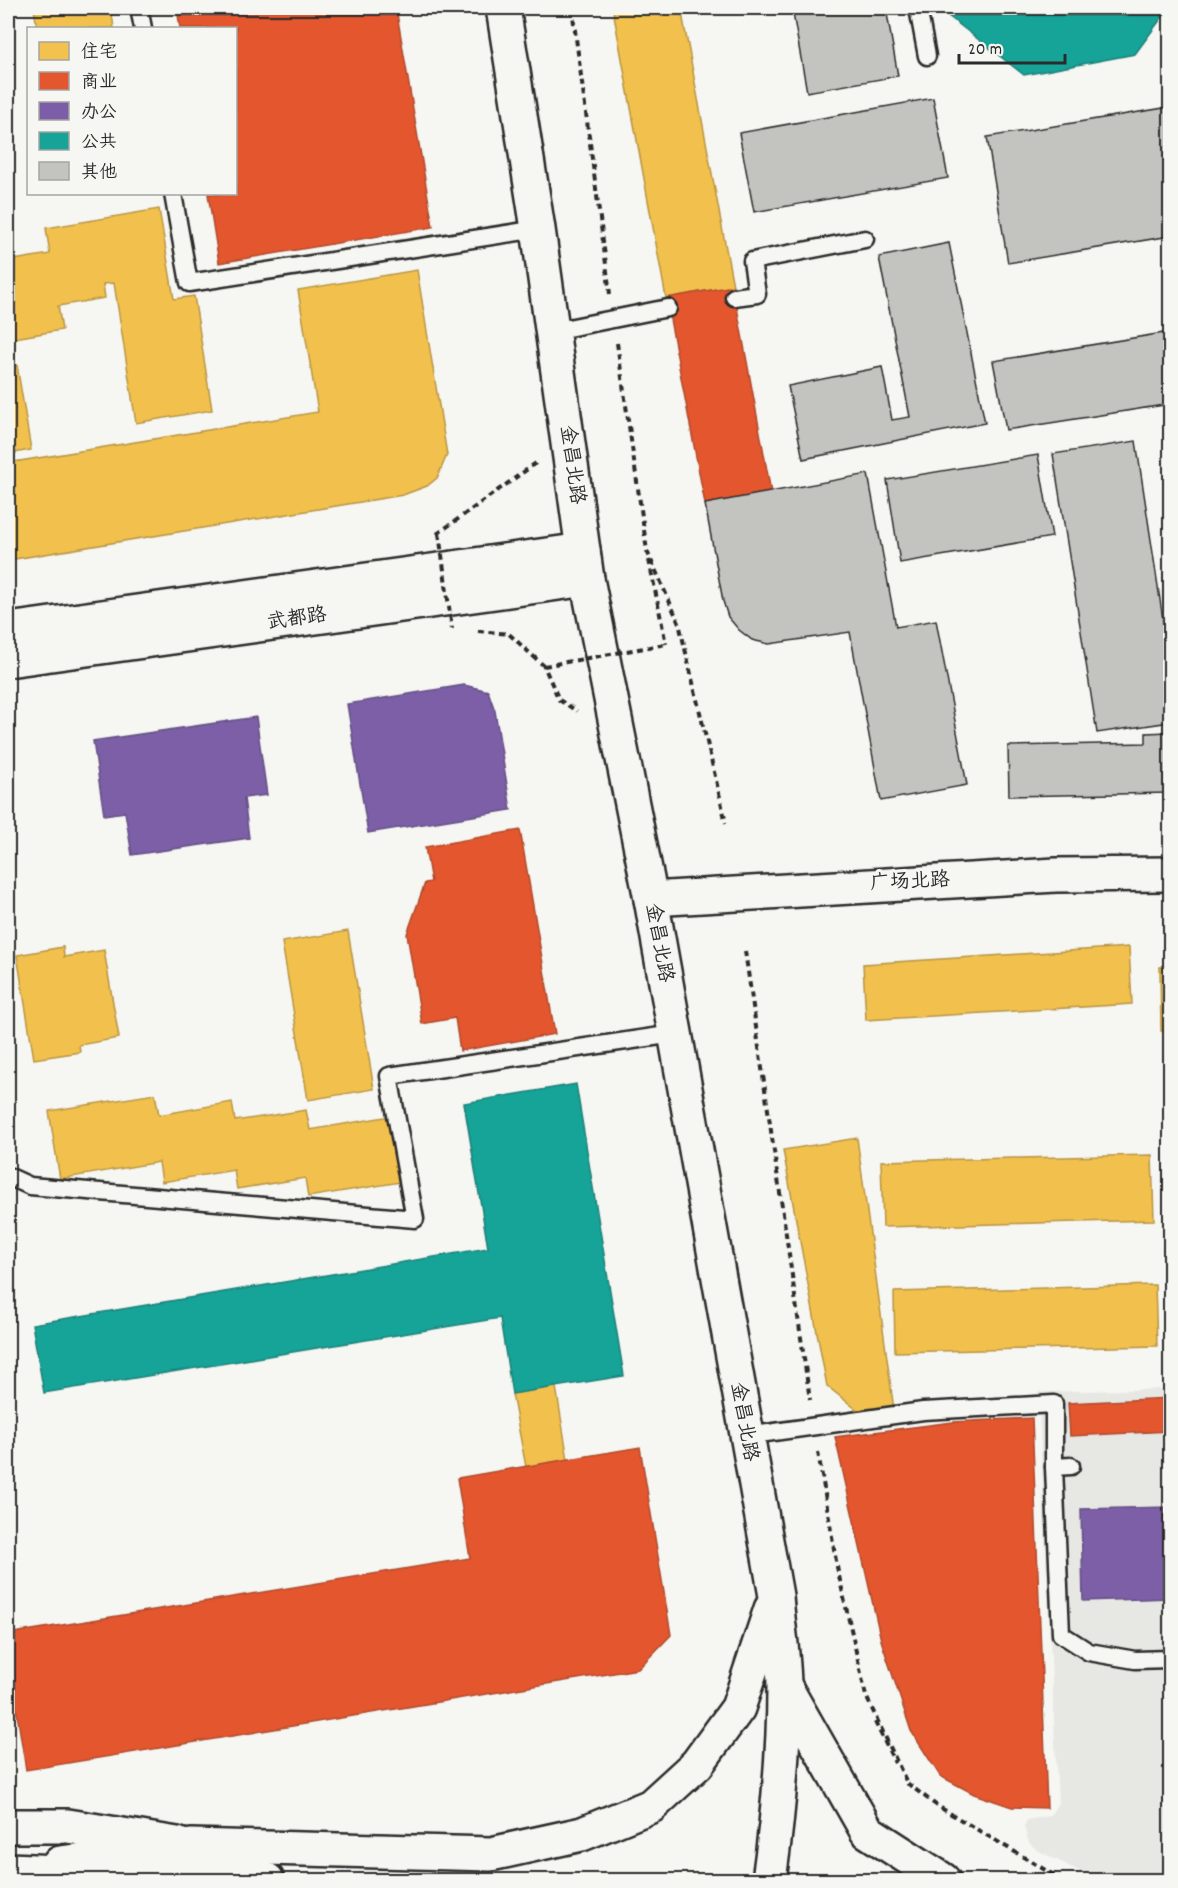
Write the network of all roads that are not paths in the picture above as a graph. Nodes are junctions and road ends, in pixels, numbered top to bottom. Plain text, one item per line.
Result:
1 (139, 8) edge
2 (503, 8) edge
3 (918, 8) edge
4 (143, 27) edge
5 (927, 56) dead end
6 (173, 195) edge
7 (538, 229) junction
8 (865, 239) dead end
9 (734, 297) dead end
10 (668, 308) dead end
11 (553, 331) junction
12 (585, 564) junction
13 (8, 630) edge
14 (8, 660) edge
15 (1170, 874) edge
16 (651, 899) junction
17 (674, 1034) junction
18 (8, 1176) edge
19 (746, 1436) junction
20 (776, 1596) junction
21 (1170, 1659) edge
22 (784, 1686) junction
23 (8, 1826) edge
24 (191, 1846) junction
25 (8, 1870) edge
26 (267, 1881) edge
27 (769, 1881) edge
28 (944, 1881) edge

1 - 4 lane
2 - 7 main road, 金昌北路
3 - 5 lane
6 - 7 lane
7 - 11 main road, 金昌北路
8 - 9 lane
10 - 11 lane
11 - 12 main road, 金昌北路
12 - 13 main road, 武都路
12 - 14 main road, 武都路
12 - 16 main road, 金昌北路
15 - 16 main road, 广场北路
16 - 17 main road, 金昌北路
17 - 18 lane
17 - 19 main road, 金昌北路
19 - 20 main road, 金昌北路
19 - 21 lane
20 - 22 main road, 金昌北路
20 - 24 main road
22 - 27 main road, 金昌北路
22 - 28 main road
23 - 24 main road
24 - 25 main road
25 - 26 main road

